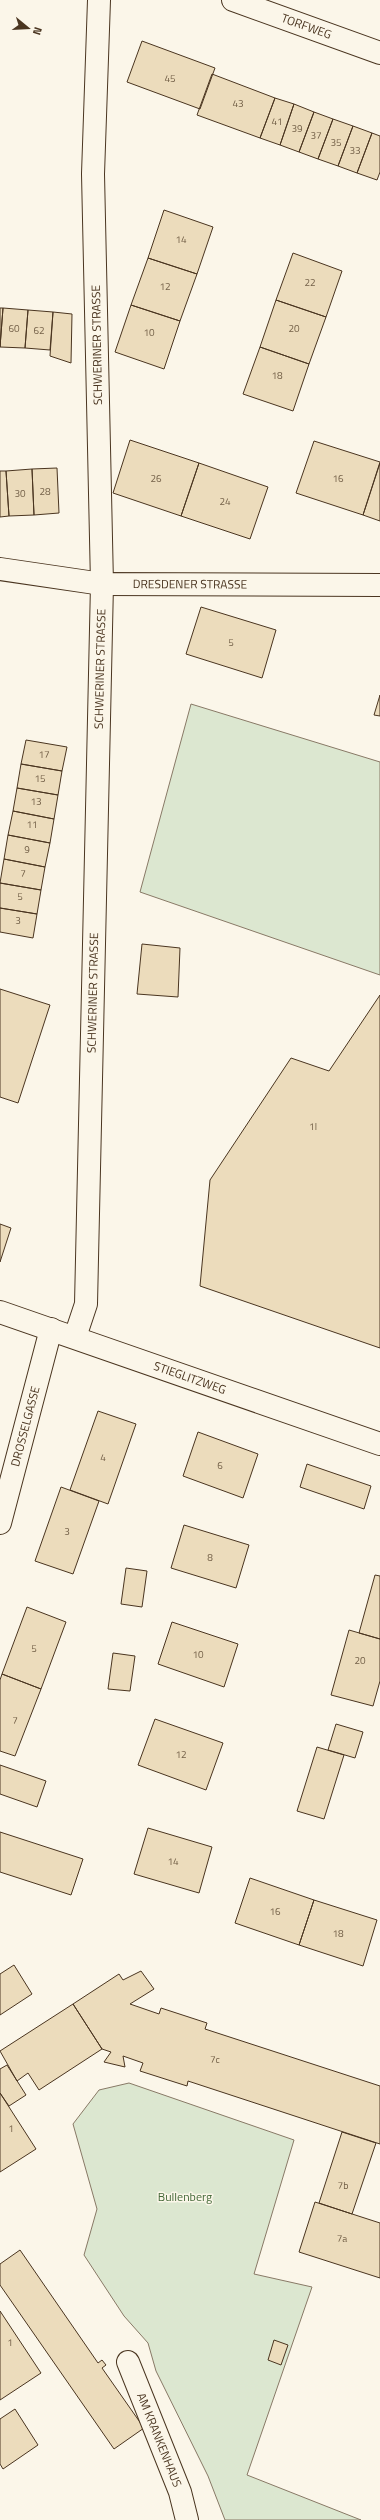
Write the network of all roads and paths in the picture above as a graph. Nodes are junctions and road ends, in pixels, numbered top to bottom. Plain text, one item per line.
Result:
1 (99, 0) edge
2 (234, 0) edge
3 (380, 53) edge
4 (0, 569) edge
5 (102, 584) junction
6 (380, 585) edge
7 (0, 1312) edge
8 (51, 1329) junction
9 (75, 1337) junction
10 (380, 1444) edge
11 (0, 1523) edge
12 (128, 2362) dead end
13 (187, 2520) edge

1 - 5 street, SCHWERINER STRASSE
2 - 3 street, TORFWEG
4 - 5 street, DRESDENER STRASSE
5 - 6 street, DRESDENER STRASSE
5 - 9 street, SCHWERINER STRASSE
7 - 8 street, STIEGLITZWEG
8 - 9 street, STIEGLITZWEG
8 - 11 street, DROSSELGASSE
9 - 10 street, STIEGLITZWEG
12 - 13 street, AM KRANKENHAUS

